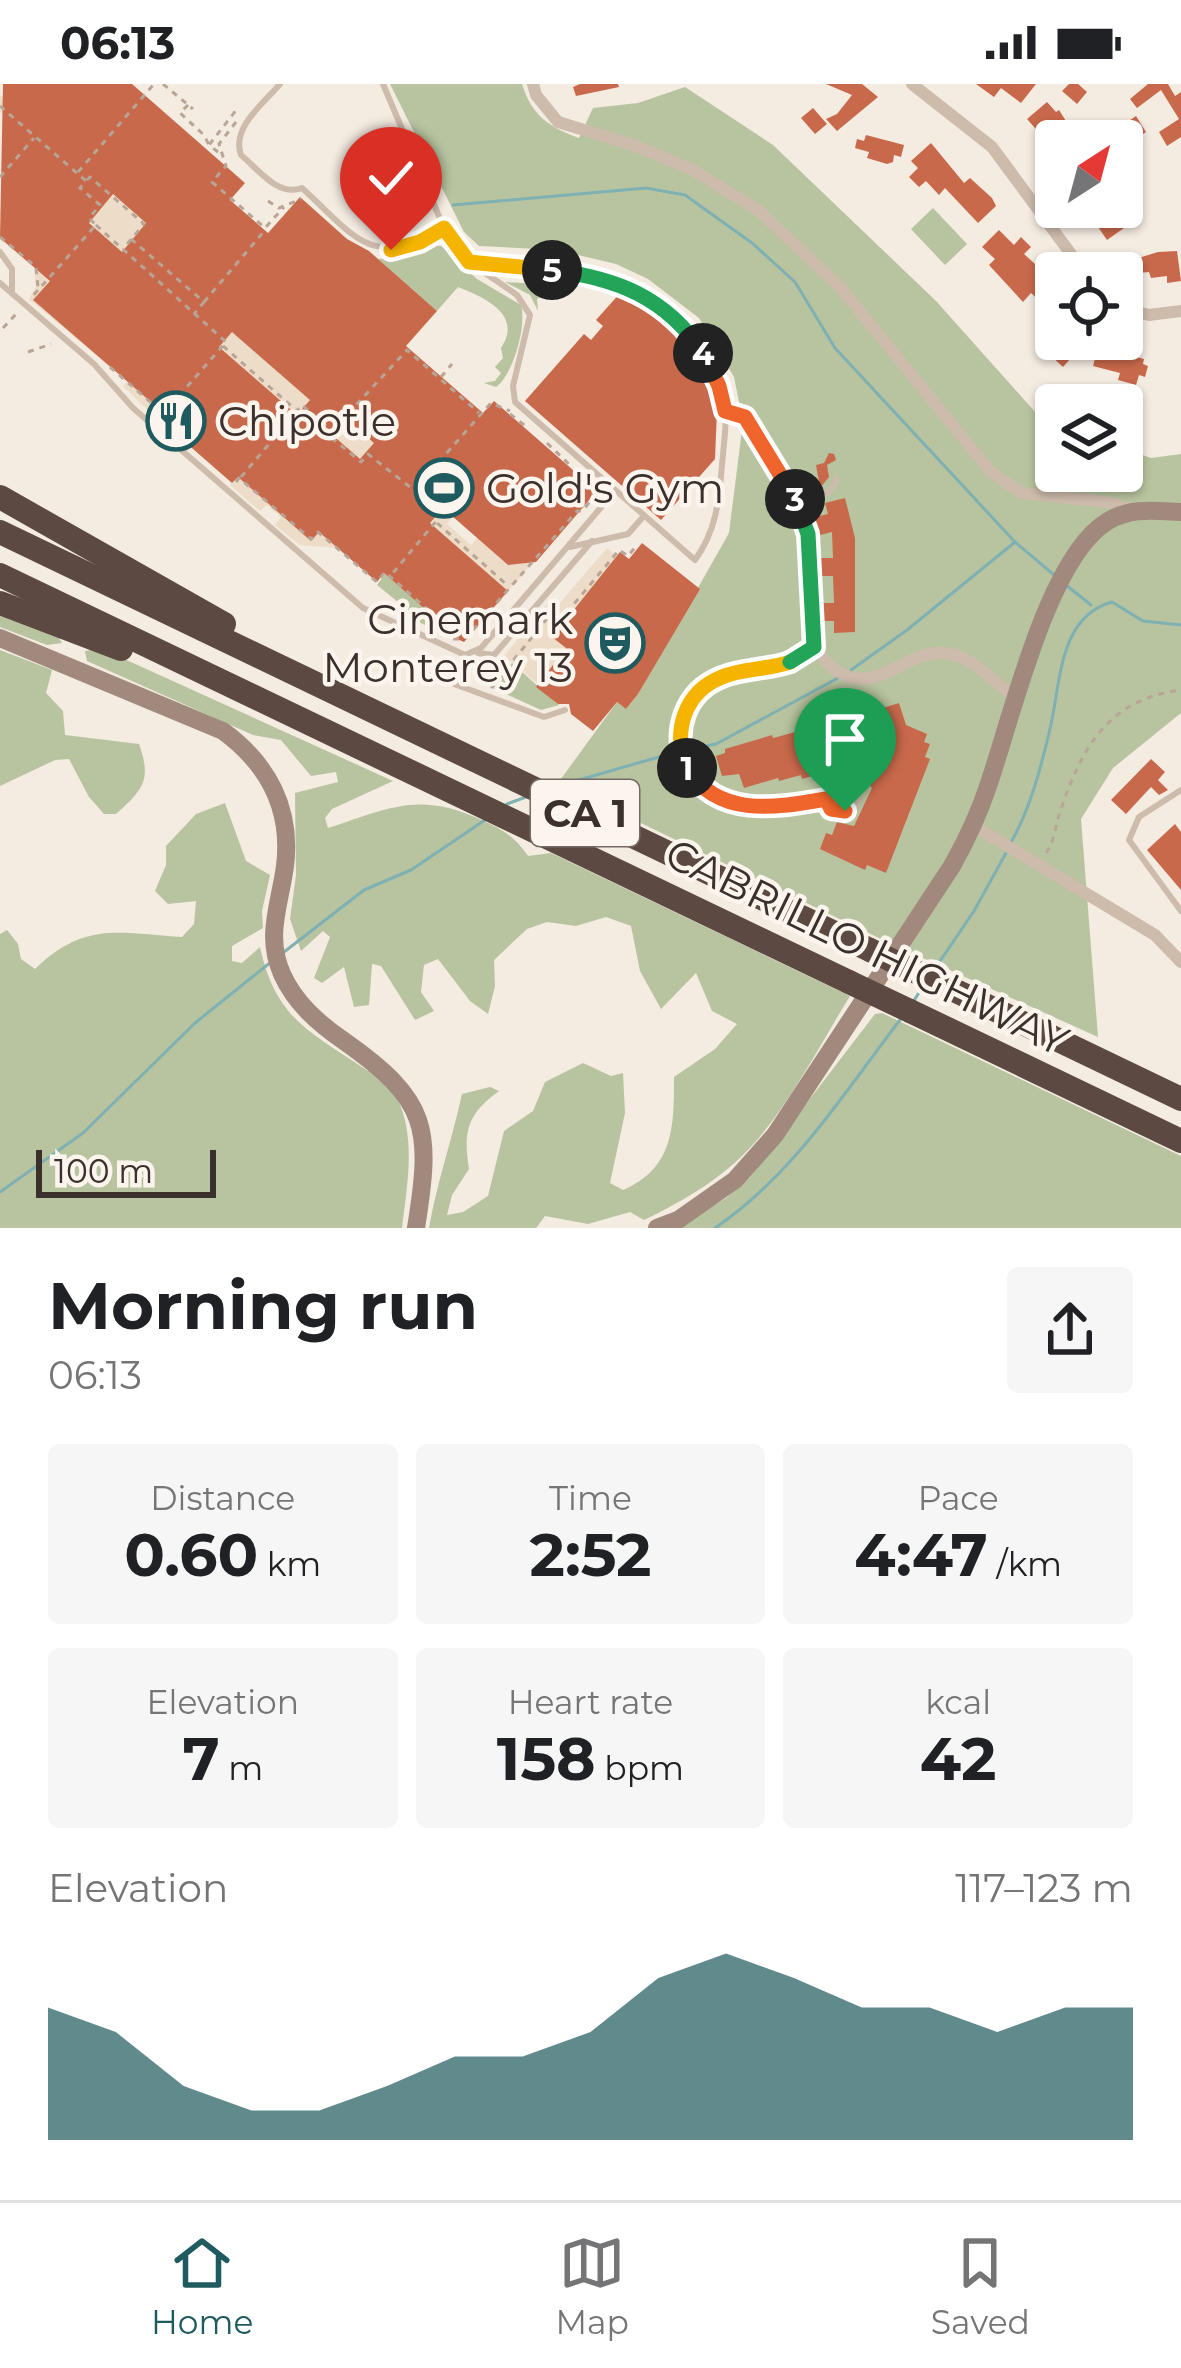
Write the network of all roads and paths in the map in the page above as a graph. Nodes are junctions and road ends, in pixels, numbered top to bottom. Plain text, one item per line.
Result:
1 (154, 84) edge
2 (164, 84) edge
3 (280, 84) edge
4 (383, 84) edge
5 (532, 84) edge
6 (912, 84) edge
7 (0, 106) edge
8 (237, 109) dead end
9 (180, 113) junction
10 (174, 120) dead end
11 (35, 137) junction
12 (208, 147) junction
13 (218, 152) dead end
14 (77, 174) junction
15 (0, 177) edge
16 (86, 182) junction
17 (306, 199) dead end
18 (268, 201) dead end
19 (96, 225) junction
20 (265, 228) dead end
21 (444, 228) junction
22 (0, 237) edge
23 (131, 239) junction
24 (123, 250) junction
25 (0, 252) edge
26 (1070, 252) edge
27 (469, 262) junction
28 (12, 274) junction
29 (0, 283) edge
30 (37, 291) junction
31 (13, 295) junction
32 (33, 300) dead end
33 (204, 302) junction
34 (19, 311) dead end
35 (1181, 311) edge
36 (194, 314) junction
37 (1143, 314) edge
38 (3, 328) dead end
39 (51, 344) dead end
40 (223, 346) junction
41 (28, 352) dead end
42 (103, 360) dead end
43 (452, 364) dead end
44 (440, 378) junction
45 (297, 411) junction
46 (725, 411) junction
47 (164, 414) junction
48 (481, 414) junction
49 (165, 424) dead end
50 (531, 430) dead end
51 (332, 431) junction
52 (570, 465) dead end
53 (227, 478) dead end
54 (239, 478) junction
55 (837, 479) dead end
56 (415, 489) junction
57 (615, 491) junction
58 (0, 497) edge
59 (798, 504) junction
60 (1137, 510) junction
61 (1181, 512) edge
62 (644, 515) junction
63 (435, 522) junction
64 (0, 532) edge
65 (592, 541) junction
66 (637, 545) dead end
67 (567, 548) junction
68 (0, 574) edge
69 (389, 575) junction
70 (509, 587) junction
71 (0, 603) edge
72 (543, 608) dead end
73 (550, 615) junction
74 (414, 622) dead end
75 (0, 638) edge
76 (449, 639) dead end
77 (814, 647) junction
78 (470, 653) junction
79 (299, 676) junction
80 (1181, 691) edge
81 (489, 695) junction
82 (1018, 697) junction
83 (565, 710) dead end
84 (340, 738) junction
85 (1181, 790) edge
86 (826, 799) dead end
87 (974, 826) junction
88 (1037, 864) junction
89 (1181, 911) edge
90 (1181, 962) edge
91 (1181, 1099) edge
92 (1181, 1141) edge
93 (416, 1228) edge
94 (658, 1228) edge

1 - 14 path
2 - 9 path
3 - 21 lane
4 - 21 lane
5 - 60 street
6 - 26 street
7 - 11 path
8 - 12 path
9 - 10 path
9 - 12 path
11 - 14 path
11 - 15 path
12 - 13 path
14 - 16 path
16 - 19 path
16 - 23 path
17 - 18 path
19 - 24 path
19 - 30 path
20 - 33 path
21 - 27 lane
22 - 30 path
23 - 24 path
23 - 33 path
24 - 36 path
25 - 28 lane
27 - 46 lane
27 - 57 lane
28 - 30 path
28 - 31 lane
29 - 31 lane
30 - 32 path
31 - 78 lane
33 - 36 path
34 - 38 path
35 - 37 street
36 - 40 path
39 - 41 path
40 - 45 path
40 - 47 path
42 - 47 path
43 - 44 path
44 - 48 path
44 - 51 path
45 - 51 path
45 - 54 path
46 - 59 path
46 - 62 lane
47 - 49 path
48 - 50 path
48 - 56 path
51 - 56 path
52 - 70 path
53 - 54 path
54 - 69 path
55 - 59 lane
56 - 63 path
57 - 62 lane
57 - 67 lane
58 - 79 highway
59 - 77 street
60 - 61 street
60 - 82 street
62 - 65 lane
63 - 69 path
63 - 70 path
64 - 79 highway, CABRILLO HIGHWAY / CA 1
65 - 67 lane
65 - 78 lane
66 - 73 path
67 - 78 lane
68 - 84 highway, CABRILLO HIGHWAY / CA 1
69 - 74 path
70 - 76 path
71 - 84 highway
72 - 73 path
73 - 81 path
75 - 93 street
77 - 82 street
77 - 86 street
78 - 81 lane
79 - 91 highway, CABRILLO HIGHWAY / CA 1, bridge
80 - 88 path
81 - 83 lane
82 - 87 street
84 - 92 highway, CABRILLO HIGHWAY / CA 1, bridge
85 - 89 lane
87 - 88 street
87 - 94 street
88 - 90 street

